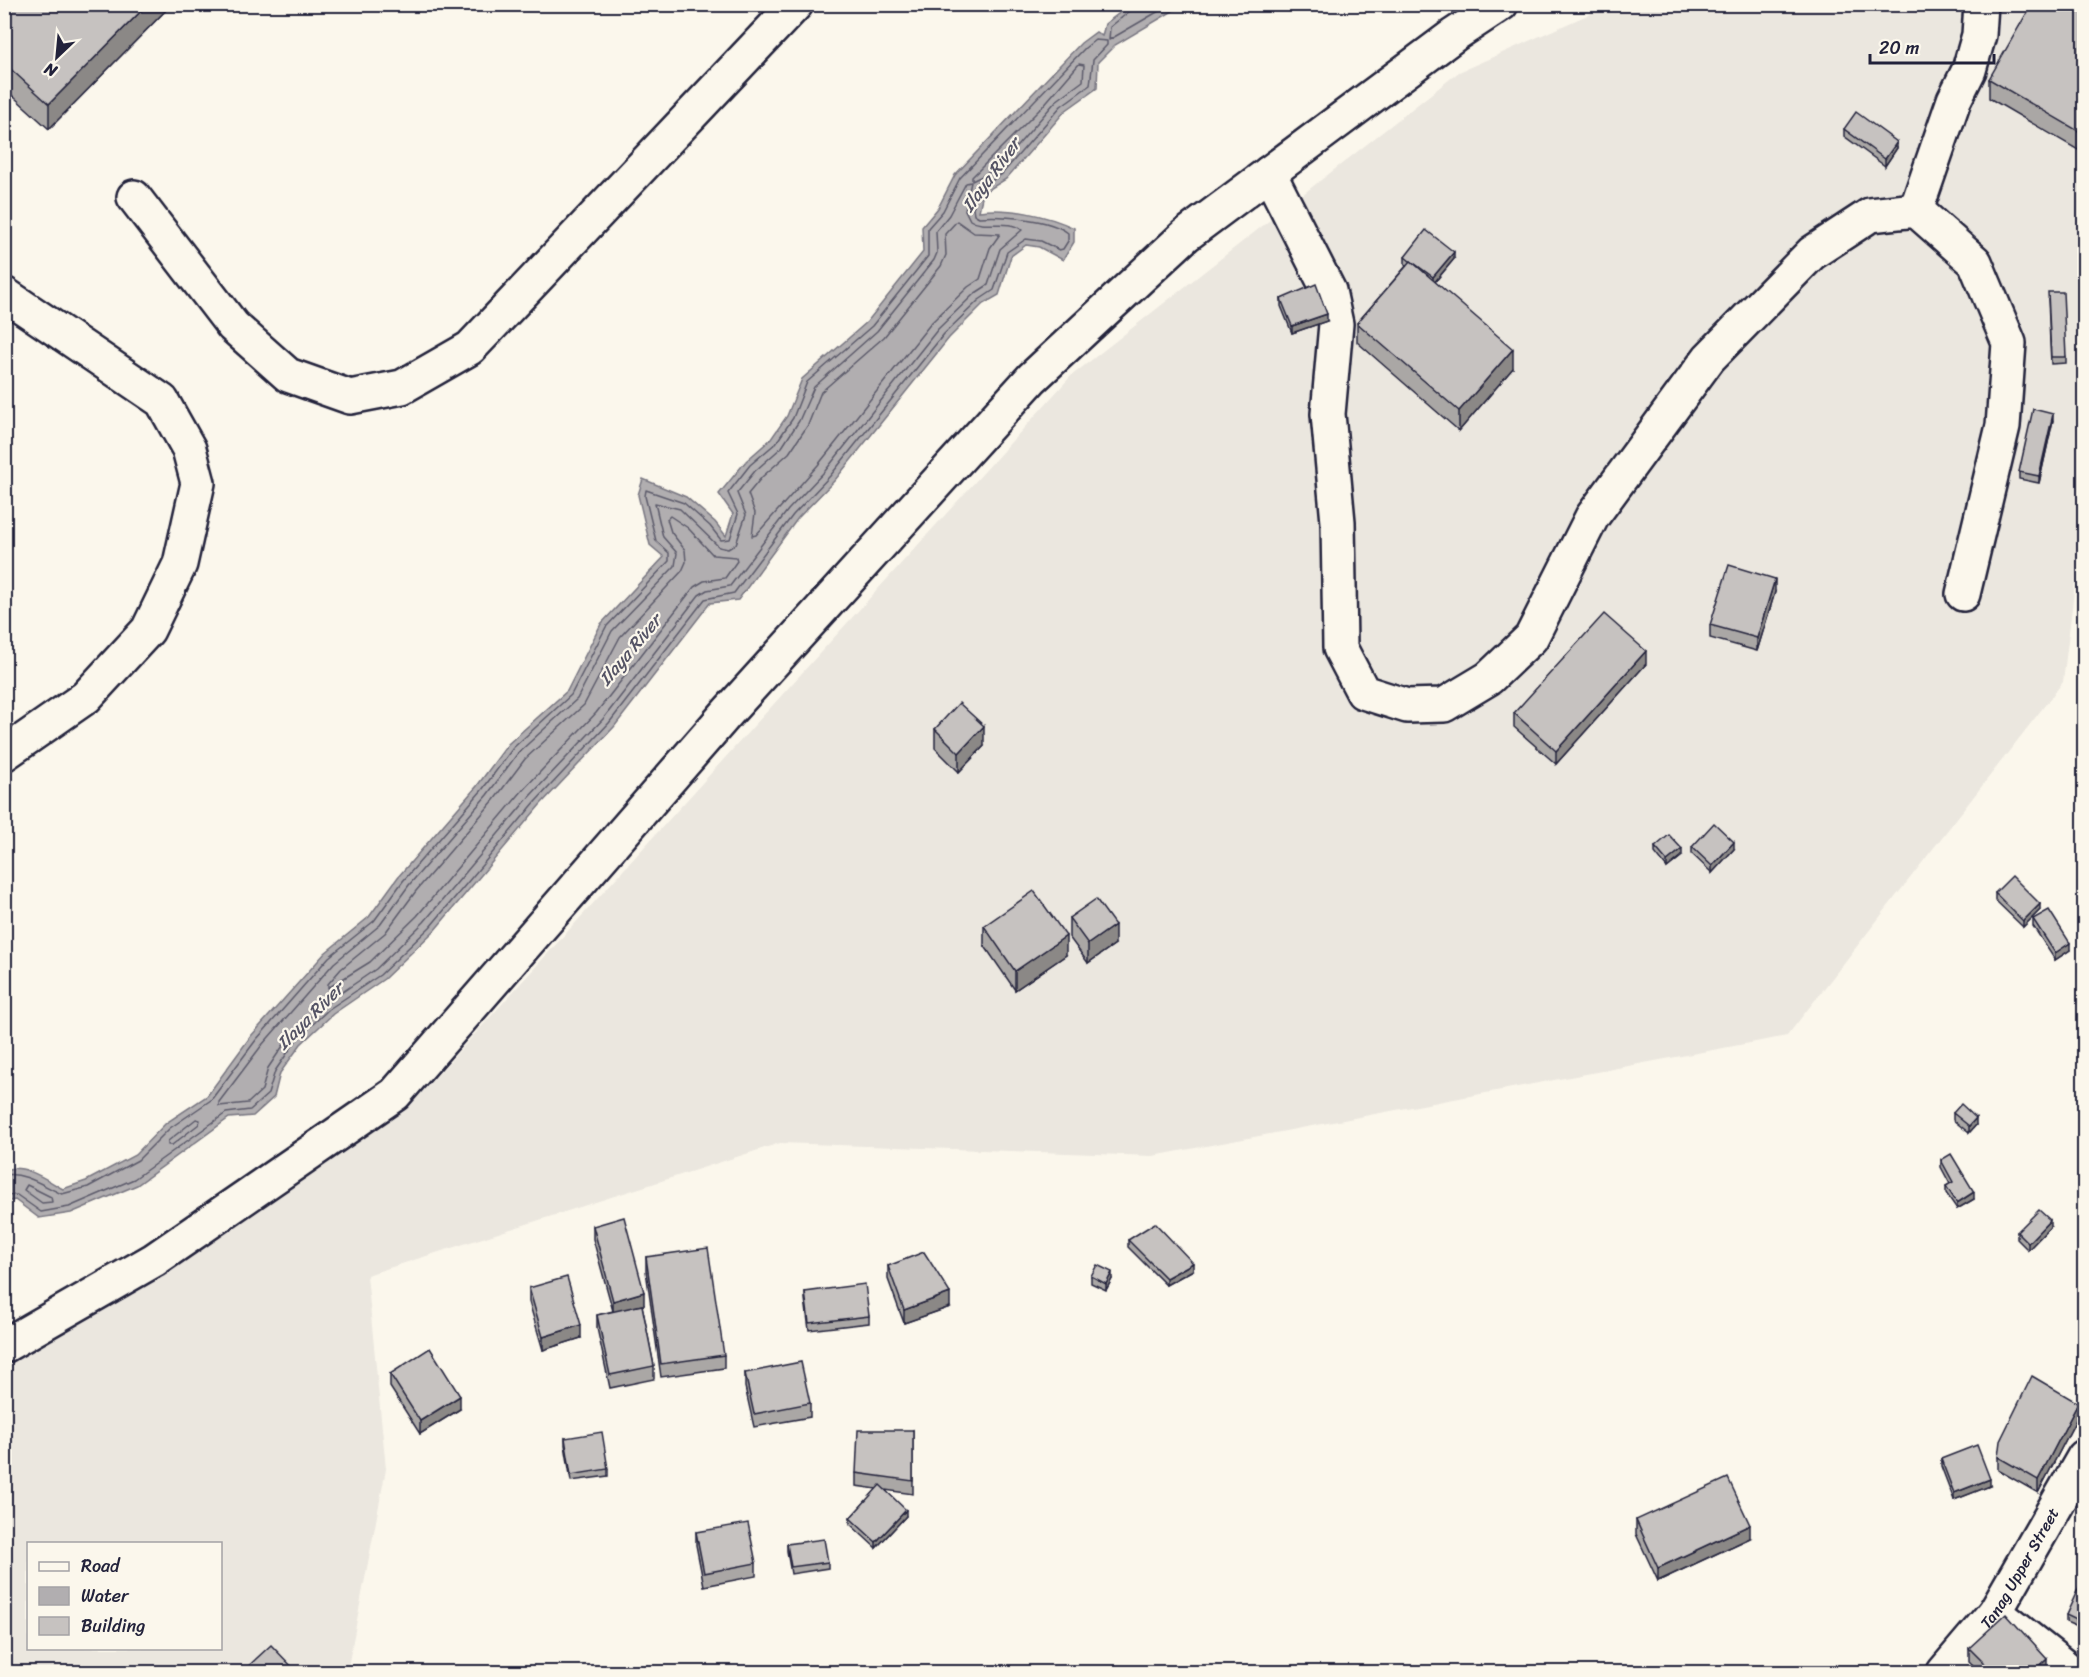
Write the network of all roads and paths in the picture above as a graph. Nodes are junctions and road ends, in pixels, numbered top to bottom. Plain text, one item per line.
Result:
1 (796, 4) edge
2 (1501, 4) edge
3 (1981, 4) edge
4 (1269, 173) junction
5 (134, 196) dead end
6 (1916, 210) junction
7 (4, 294) edge
8 (1963, 594) dead end
9 (4, 754) edge
10 (4, 1346) edge
11 (2085, 1457) edge
12 (1995, 1612) junction
13 (1944, 1672) edge
14 (2071, 1672) edge

1 - 5 street
2 - 4 street
3 - 6 street
4 - 6 street
4 - 10 street
6 - 8 street
7 - 9 street
11 - 12 street, Tanag Upper Street
12 - 13 street, Tanag Upper Street
12 - 14 street

